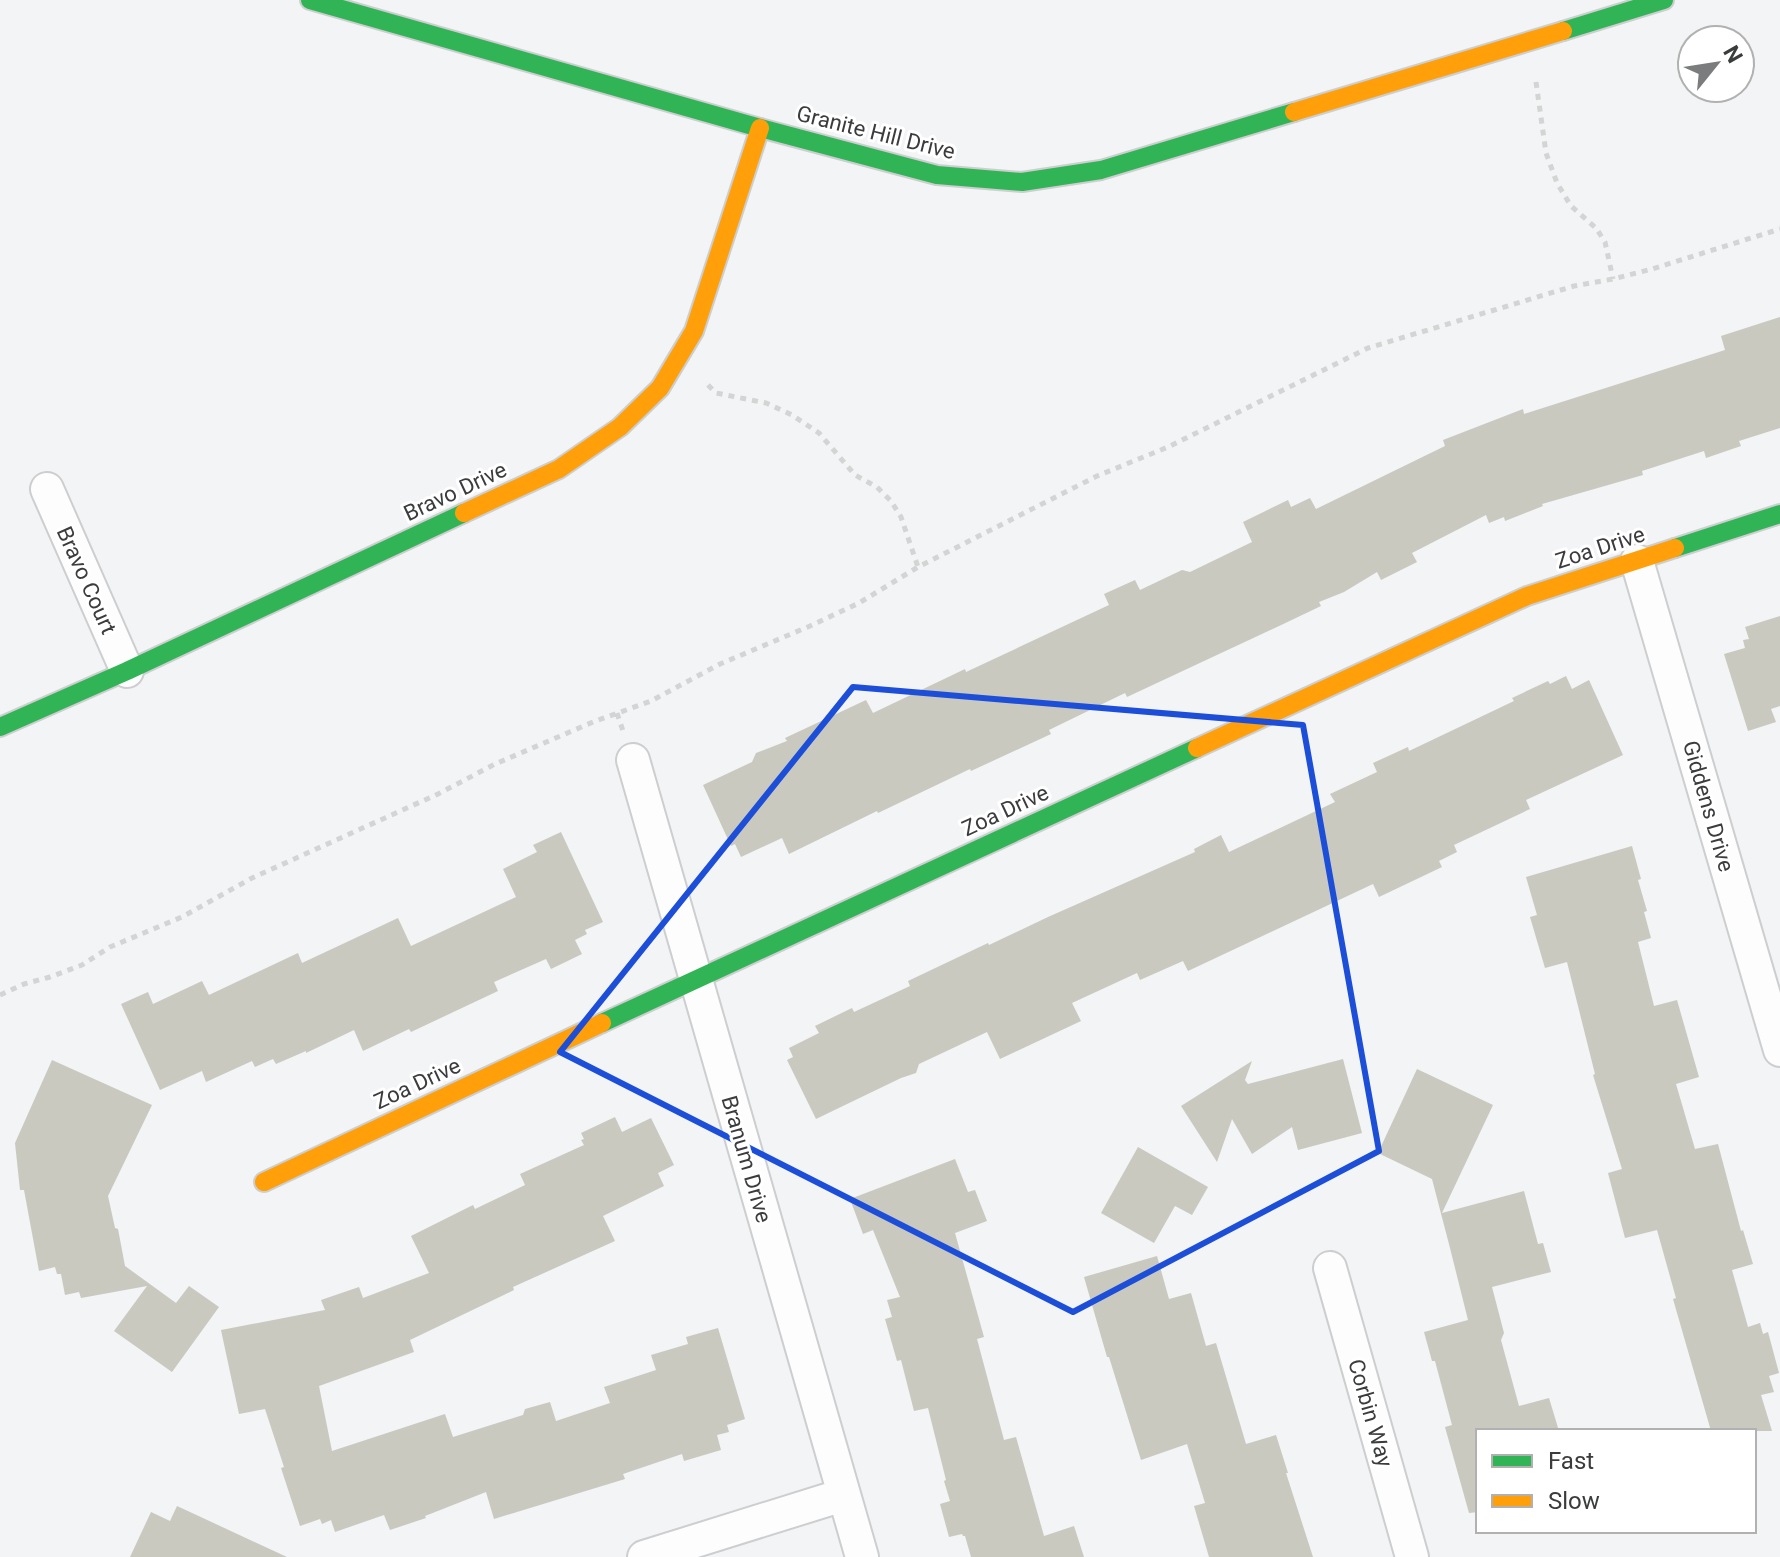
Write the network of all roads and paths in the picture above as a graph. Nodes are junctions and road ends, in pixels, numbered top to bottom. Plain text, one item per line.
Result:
1 (310, 0) edge
2 (1664, 0) edge
3 (1586, 12) edge
4 (1536, 82) dead end
5 (760, 128) junction
6 (1780, 229) edge
7 (1613, 279) junction
8 (702, 381) dead end
9 (47, 489) dead end
10 (1780, 514) edge
11 (1637, 561) junction
12 (918, 567) junction
13 (127, 671) junction
14 (0, 727) edge
15 (633, 760) dead end
16 (696, 979) junction
17 (0, 995) edge
18 (1780, 1050) edge
19 (264, 1182) dead end
20 (1330, 1268) dead end
21 (843, 1495) junction
22 (644, 1557) edge
23 (862, 1557) edge
24 (1412, 1557) edge

1 - 5 street, Granite Hill Drive
2 - 3 street, Granite Hill Drive
3 - 5 street, Granite Hill Drive
4 - 7 path
5 - 13 street, Bravo Drive
6 - 7 path
7 - 12 path
8 - 12 path
9 - 13 street, Bravo Court
10 - 11 street, Zoa Drive
11 - 16 street, Zoa Drive
11 - 18 street, Giddens Drive
12 - 17 path
13 - 14 street, Bravo Drive
15 - 16 street, Branum Drive
16 - 19 street, Zoa Drive
16 - 21 street, Branum Drive
20 - 24 street, Corbin Way
21 - 22 street
21 - 23 street, Branum Drive

